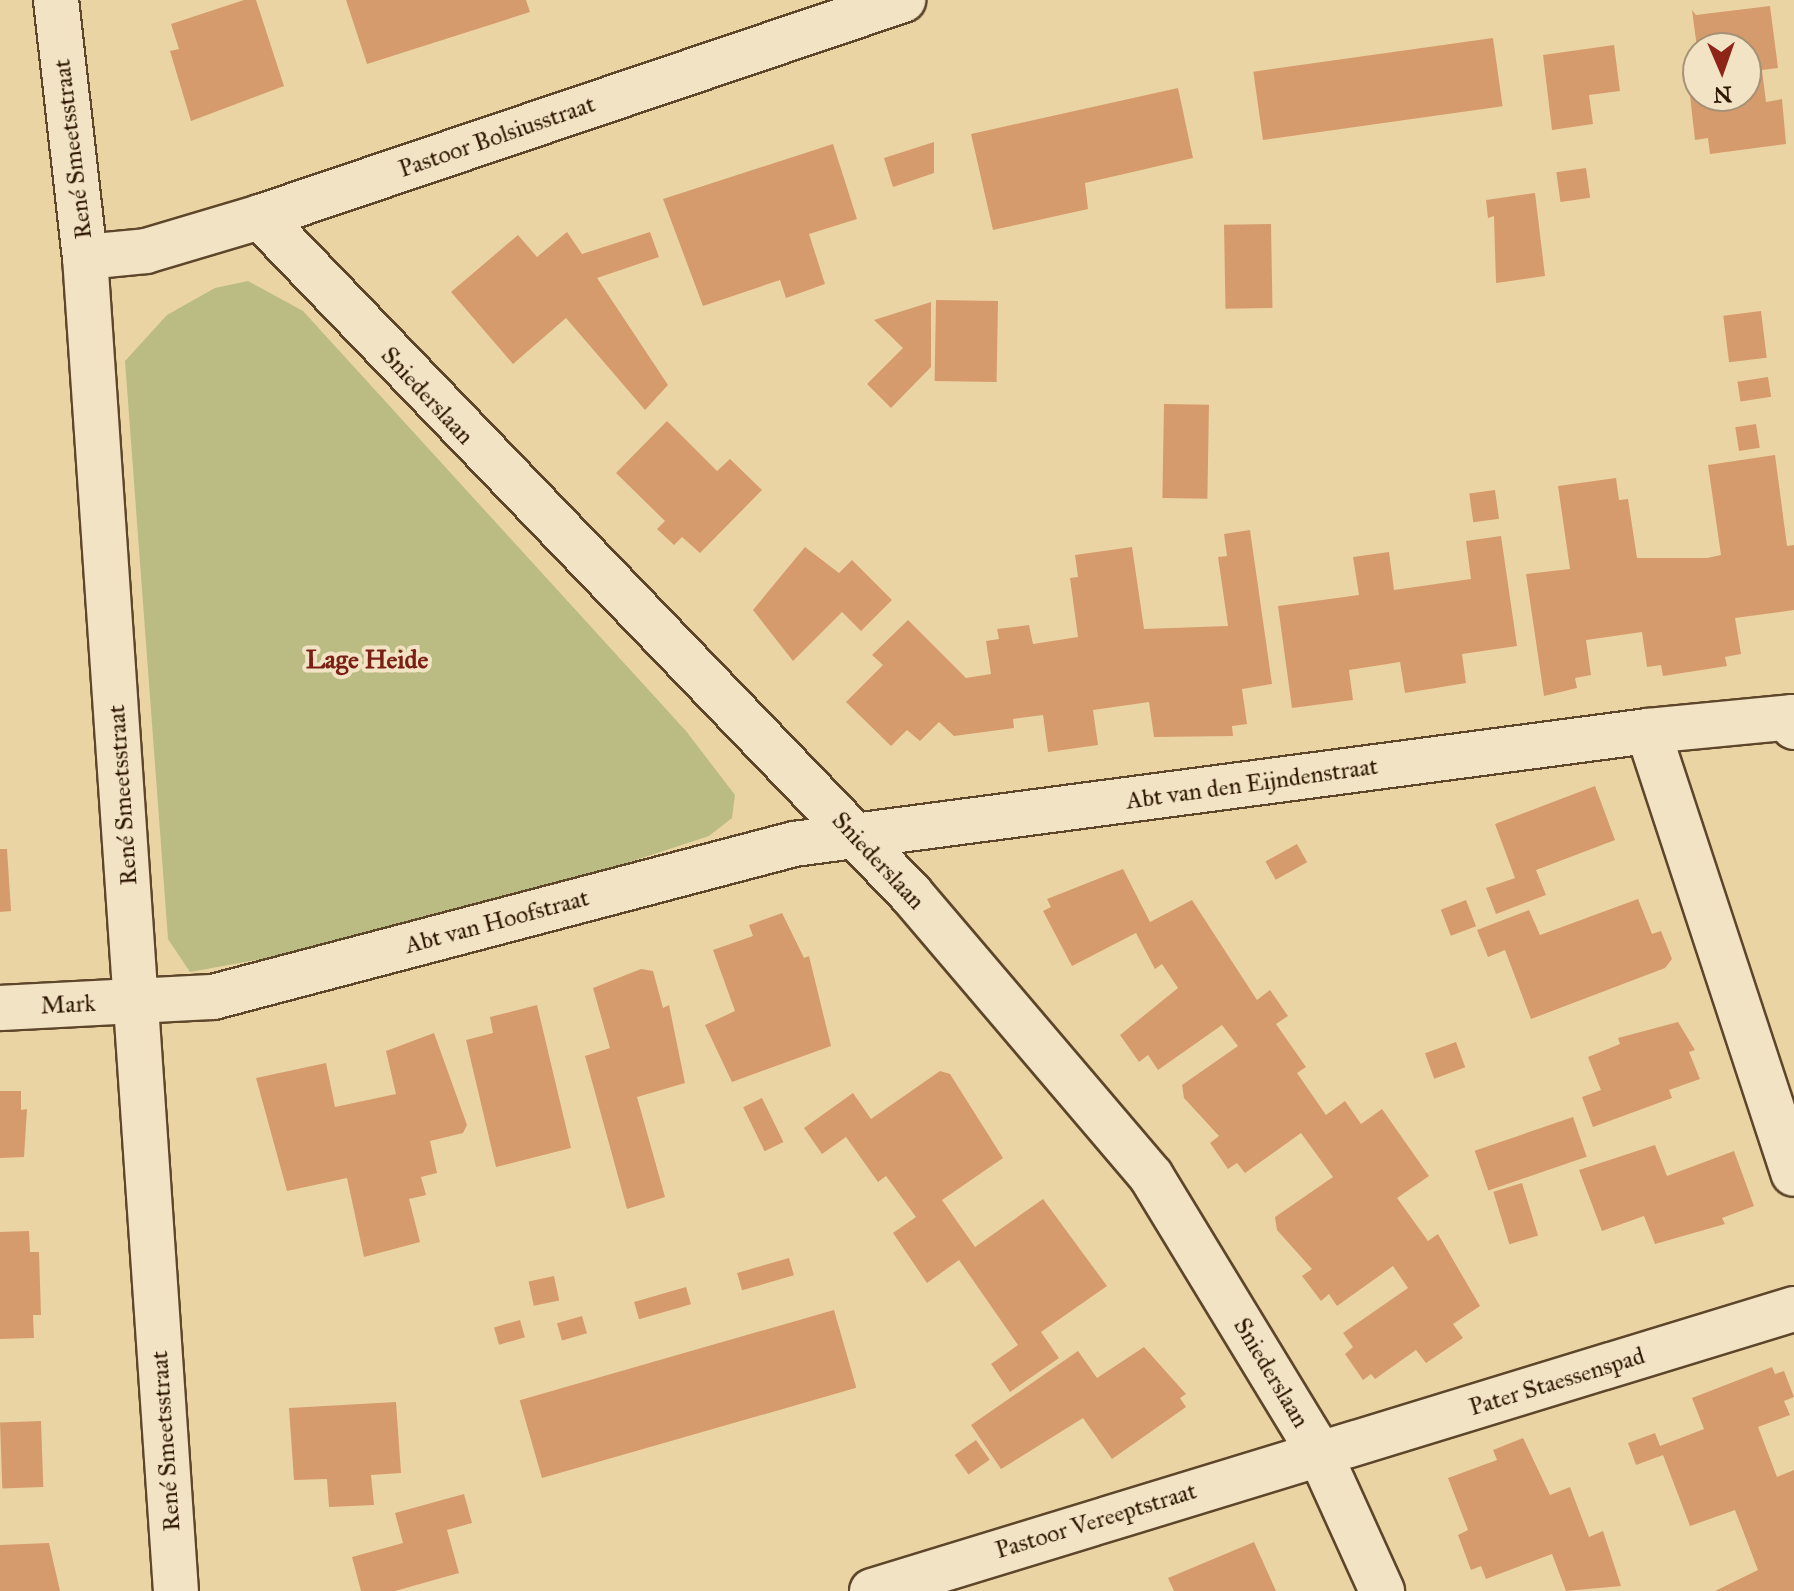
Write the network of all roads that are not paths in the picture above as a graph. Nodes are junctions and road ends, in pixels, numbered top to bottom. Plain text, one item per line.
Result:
1 (56, 0) edge
2 (903, 0) edge
3 (260, 217) junction
4 (85, 257) junction
5 (1794, 727) edge
6 (1648, 731) junction
7 (856, 837) junction
8 (137, 1002) junction
9 (0, 1008) edge
10 (1794, 1174) edge
11 (1794, 1309) edge
12 (1319, 1452) junction
13 (176, 1591) edge
14 (872, 1591) edge
15 (1382, 1591) edge

1 - 4 street, René Smeetsstraat
2 - 3 street, Pastoor Bolsiusstraat
3 - 4 street, Pastoor Bolsiusstraat
3 - 7 street, Sniederslaan
4 - 8 street, René Smeetsstraat
5 - 6 street, Abt van den Eijndenstraat
6 - 7 street, Abt van den Eijndenstraat
6 - 10 street
7 - 8 street, Abt van Hoofstraat
7 - 12 street, Sniederslaan
8 - 9 street, Mark
8 - 13 street, René Smeetsstraat
11 - 12 street, Pater Staessenspad
12 - 14 street, Pastoor Vereeptstraat
12 - 15 street, Sniederslaan

